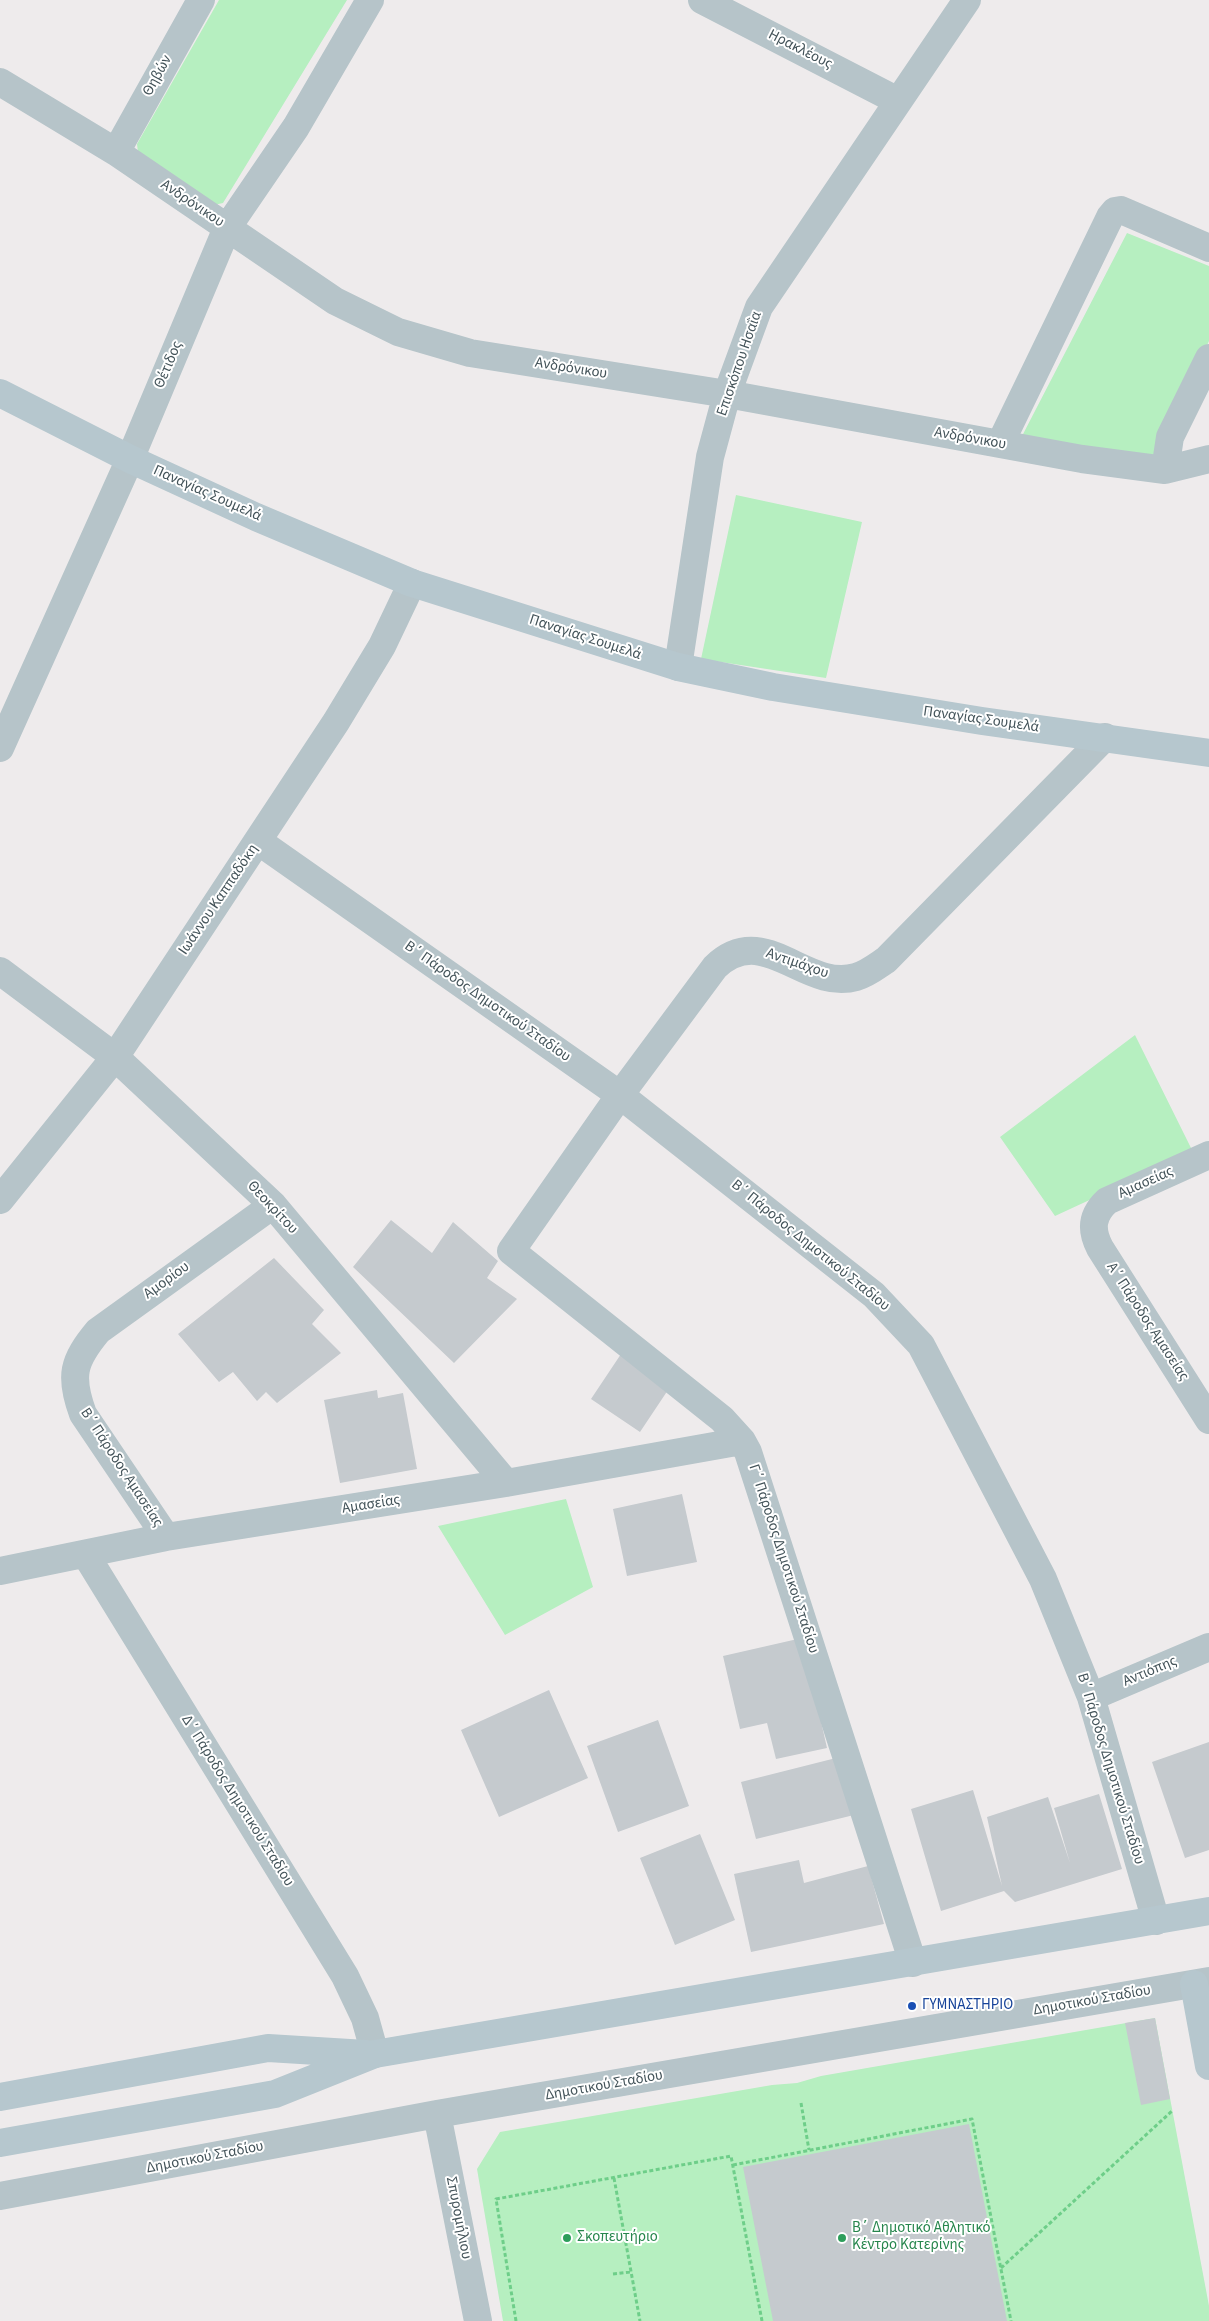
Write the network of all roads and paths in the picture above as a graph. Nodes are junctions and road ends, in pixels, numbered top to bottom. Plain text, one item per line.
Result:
1 (201, 0) edge
2 (370, 0) edge
3 (702, 0) edge
4 (967, 0) edge
5 (0, 82) edge
6 (898, 101) junction
7 (116, 152) junction
8 (227, 228) junction
9 (1209, 248) edge
10 (1209, 358) edge
11 (0, 394) edge
12 (727, 394) junction
13 (1000, 444) junction
14 (130, 459) junction
15 (1209, 459) edge
16 (1165, 470) junction
17 (412, 583) junction
18 (678, 667) junction
19 (1105, 737) junction
20 (0, 748) edge
21 (1209, 753) edge
22 (258, 841) junction
23 (0, 971) edge
24 (115, 1057) junction
25 (620, 1095) junction
26 (1209, 1155) edge
27 (0, 1200) edge
28 (273, 1205) junction
29 (1093, 1222) joint
30 (512, 1251) joint
31 (75, 1370) joint
32 (1209, 1420) edge
33 (742, 1441) junction
34 (506, 1483) junction
35 (166, 1537) junction
36 (86, 1555) junction
37 (0, 1572) edge
38 (1209, 1647) edge
39 (1091, 1697) junction
40 (1209, 1911) edge
41 (1156, 1921) junction
42 (913, 1963) junction
43 (1202, 1982) edge
44 (375, 2054) junction
45 (1209, 2066) edge
46 (0, 2097) edge
47 (801, 2103) dead end
48 (1172, 2111) dead end
49 (437, 2114) junction
50 (0, 2143) edge
51 (809, 2150) junction
52 (733, 2165) junction
53 (614, 2178) junction
54 (0, 2196) edge
55 (1001, 2268) junction
56 (631, 2272) junction
57 (613, 2274) dead end
58 (478, 2321) edge
59 (516, 2321) edge
60 (640, 2321) edge
61 (762, 2321) edge
62 (1012, 2321) edge

1 - 7 street, Θηβών
2 - 8 street, Θέτιδος
3 - 6 street, Ηρακλέους
4 - 6 street, Επισκόπου Ησαΐα
5 - 7 street, Ανδρόνικου
6 - 12 street, Επισκόπου Ησαΐα
7 - 8 street, Ανδρόνικου
8 - 12 street, Ανδρόνικου
8 - 14 street, Θέτιδος
9 - 13 street
10 - 16 street
11 - 14 main road, Παναγίας Σουμελά
12 - 13 street, Ανδρόνικου
12 - 18 street, Επισκόπου Ησαΐα
13 - 16 street, Ανδρόνικου
14 - 17 main road, Παναγίας Σουμελά
14 - 20 street, Θέτιδος
15 - 16 street, Ανδρόνικου
17 - 18 main road, Παναγίας Σουμελά
17 - 22 street, Ιωάννου Καππαδόκη
18 - 19 main road, Παναγίας Σουμελά
19 - 21 main road, Παναγίας Σουμελά
19 - 25 street, Αντιμάχου
22 - 24 street, Ιωάννου Καππαδόκη
22 - 25 street, Β΄ Πάροδος Δημοτικού Σταδίου
23 - 24 street, Θεοκρίτου
24 - 27 street, Ιωάννου Καππαδόκη
24 - 28 street, Θεοκρίτου
25 - 30 street, Αντιμάχου
25 - 39 street, Β΄ Πάροδος Δημοτικού Σταδίου
26 - 29 street, Αμασείας
28 - 31 street, Αμορίου
28 - 34 street, Θεοκρίτου
29 - 32 street, Α΄ Πάροδος Αμασείας
30 - 33 street, Γ΄ Πάροδος Δημοτικού Σταδίου
31 - 35 street, Β΄ Πάροδος Αμασείας
33 - 34 street, Αμασείας
33 - 42 street, Γ΄ Πάροδος Δημοτικού Σταδίου
34 - 35 street, Αμασείας
35 - 36 street, Αμασείας
36 - 37 street, Αμασείας
36 - 44 street, Δ΄ Πάροδος Δημοτικού Σταδίου
38 - 39 street, Αντιόπης
39 - 41 street, Β΄ Πάροδος Δημοτικού Σταδίου
40 - 41 main road
41 - 42 main road
42 - 44 main road
43 - 45 main road
43 - 49 street, Δημοτικού Σταδίου
44 - 46 main road
44 - 50 main road
47 - 51 path
48 - 55 path
49 - 54 street, Δημοτικού Σταδίου
49 - 58 street, Σπυρομήλιου
51 - 52 path
51 - 55 path
52 - 53 path
52 - 61 path
53 - 56 path
53 - 59 path
55 - 62 path
56 - 57 path
56 - 60 path

